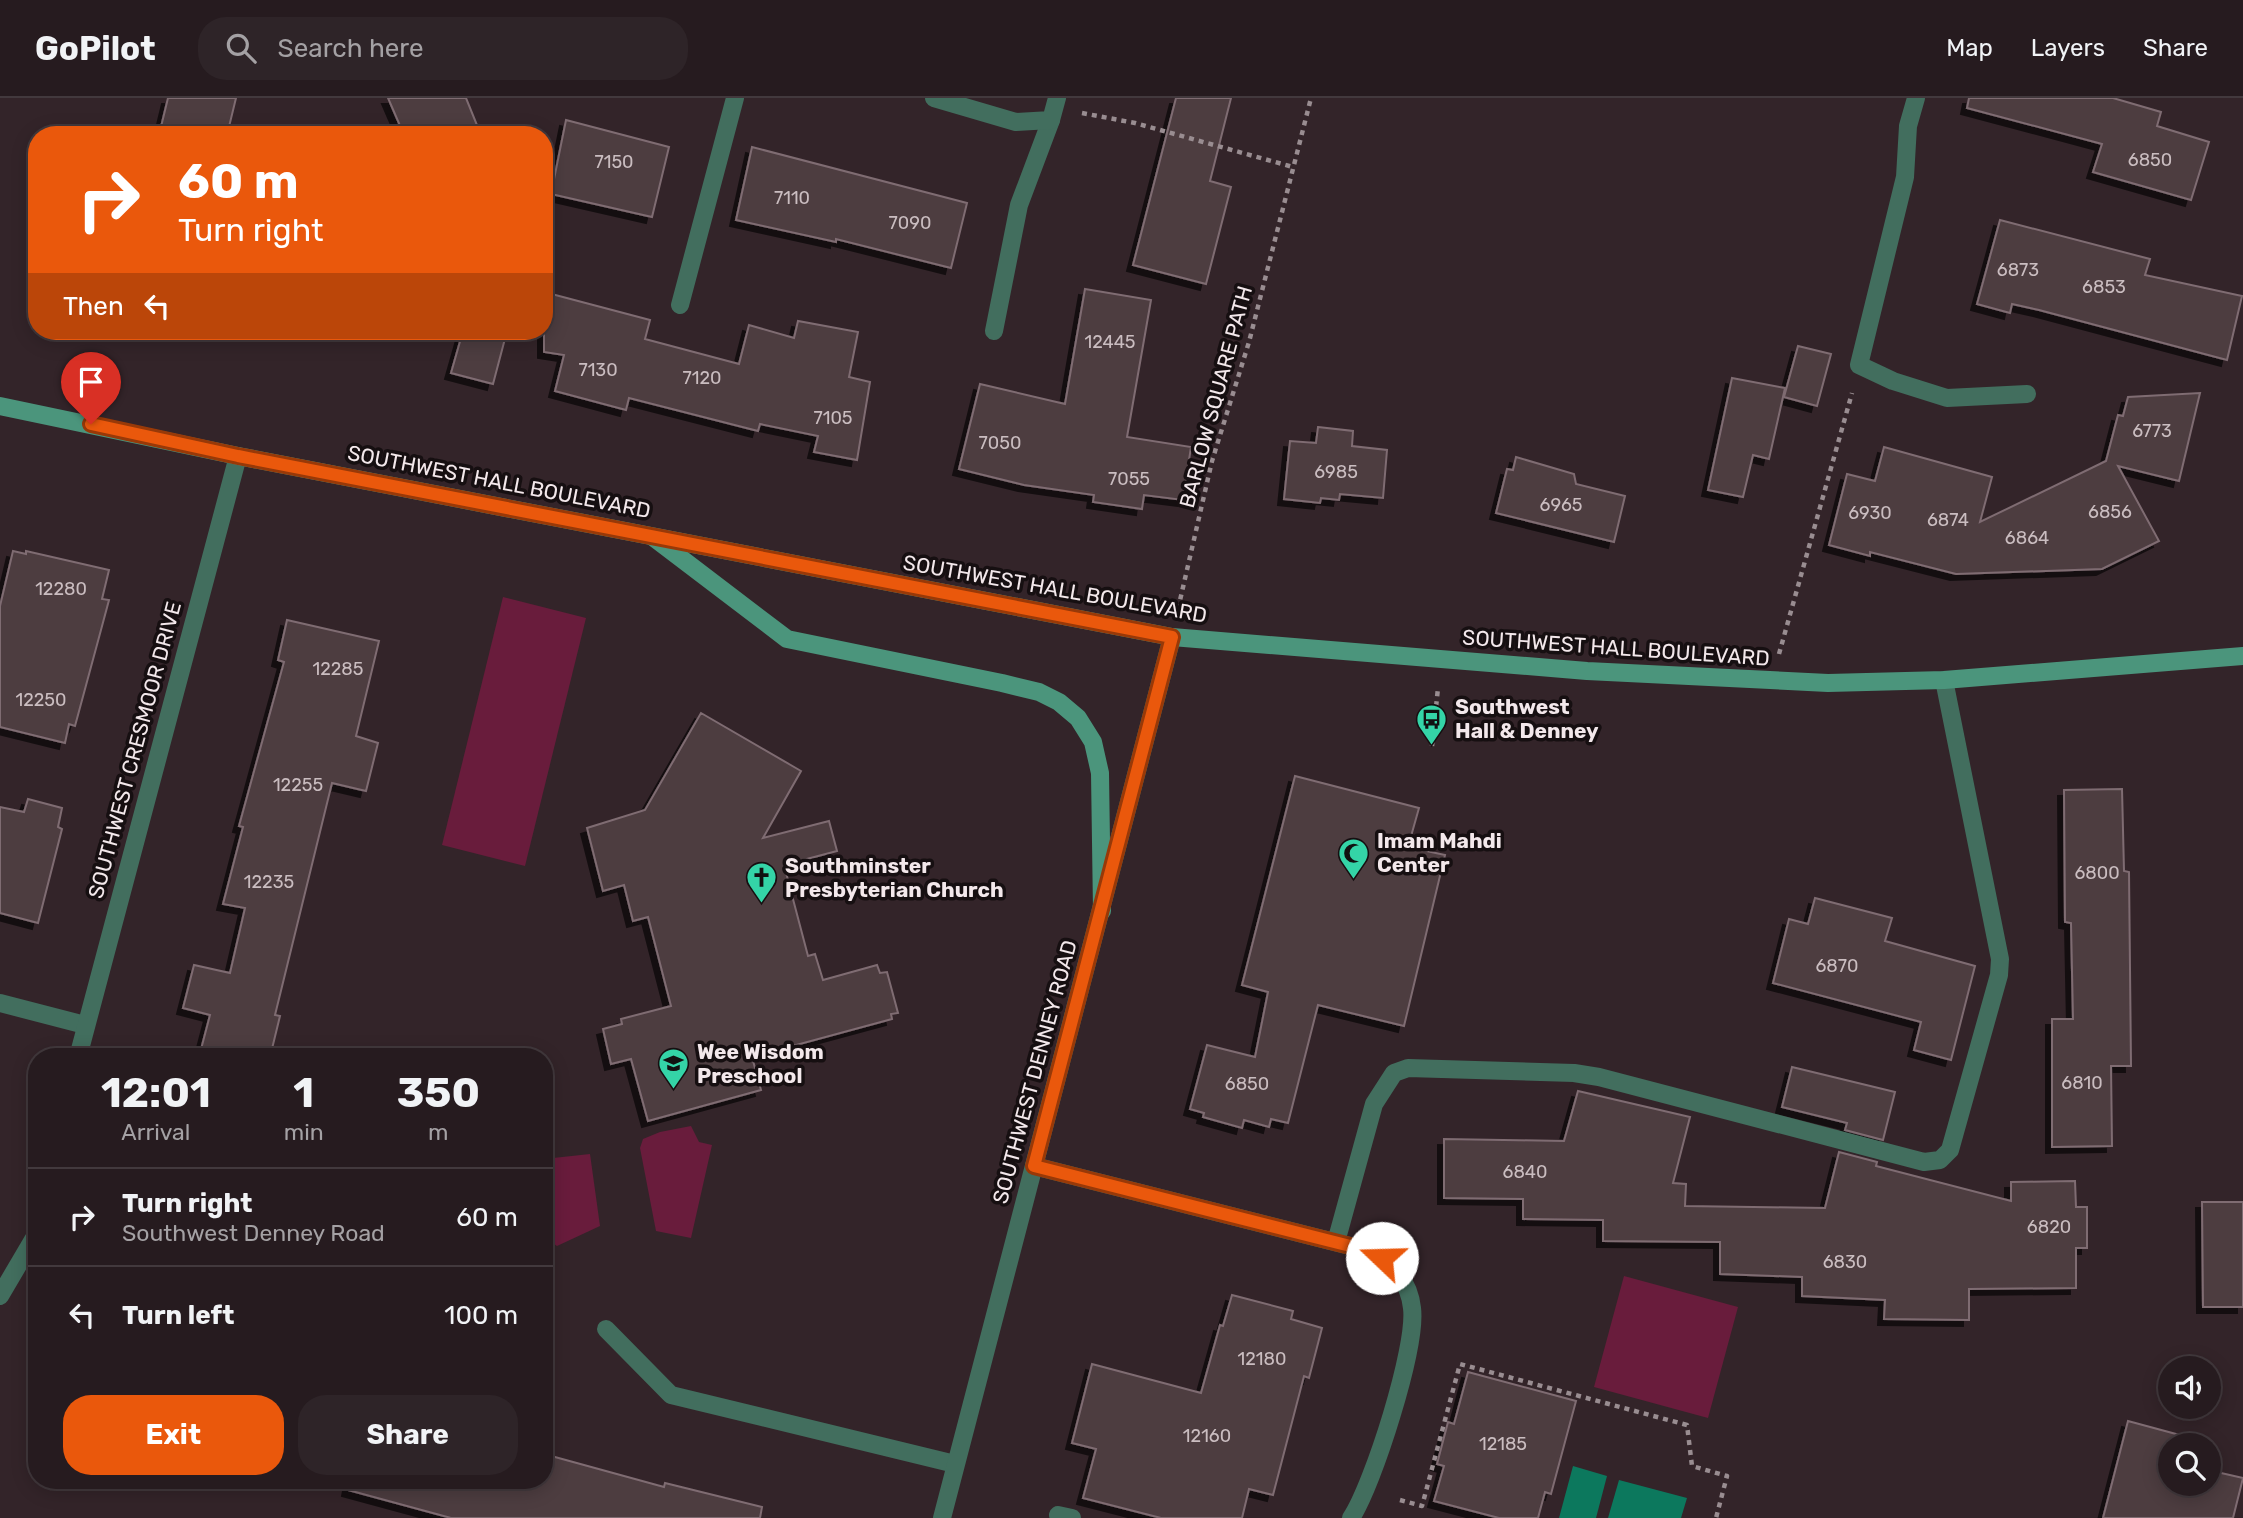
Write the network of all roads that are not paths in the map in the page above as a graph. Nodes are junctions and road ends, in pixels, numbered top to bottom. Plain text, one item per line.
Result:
1 (735, 98) edge
2 (934, 98) edge
3 (1057, 98) edge
4 (1916, 98) edge
5 (1051, 120) junction
6 (680, 305) dead end
7 (994, 331) dead end
8 (2027, 394) dead end
9 (0, 406) edge
10 (238, 456) junction
11 (649, 534) junction
12 (1172, 637) junction
13 (2243, 656) edge
14 (1944, 680) junction
15 (1102, 911) junction
16 (0, 1003) edge
17 (85, 1025) junction
18 (80, 1048) edge
19 (1034, 1166) junction
20 (1336, 1242) junction
21 (28, 1248) edge
22 (0, 1296) edge
23 (606, 1329) dead end
24 (956, 1464) junction
25 (942, 1518) edge
26 (1352, 1518) edge

1 - 6 street
2 - 5 street
3 - 5 street
4 - 8 street
5 - 7 street
9 - 10 main road, SOUTHWEST HALL BOULEVARD
10 - 11 main road, SOUTHWEST HALL BOULEVARD
10 - 17 street, SOUTHWEST CRESMOOR DRIVE
11 - 12 main road, SOUTHWEST HALL BOULEVARD
11 - 15 main road
12 - 14 main road, SOUTHWEST HALL BOULEVARD
12 - 15 street, SOUTHWEST DENNEY ROAD
13 - 14 main road, SOUTHWEST HALL BOULEVARD
14 - 20 street
15 - 19 street, SOUTHWEST DENNEY ROAD
16 - 17 street
17 - 18 street, SOUTHWEST CRESMOOR DRIVE
19 - 20 street
19 - 24 street, SOUTHWEST DENNEY ROAD
20 - 26 street
21 - 22 street
23 - 24 street
24 - 25 street, SOUTHWEST DENNEY ROAD

